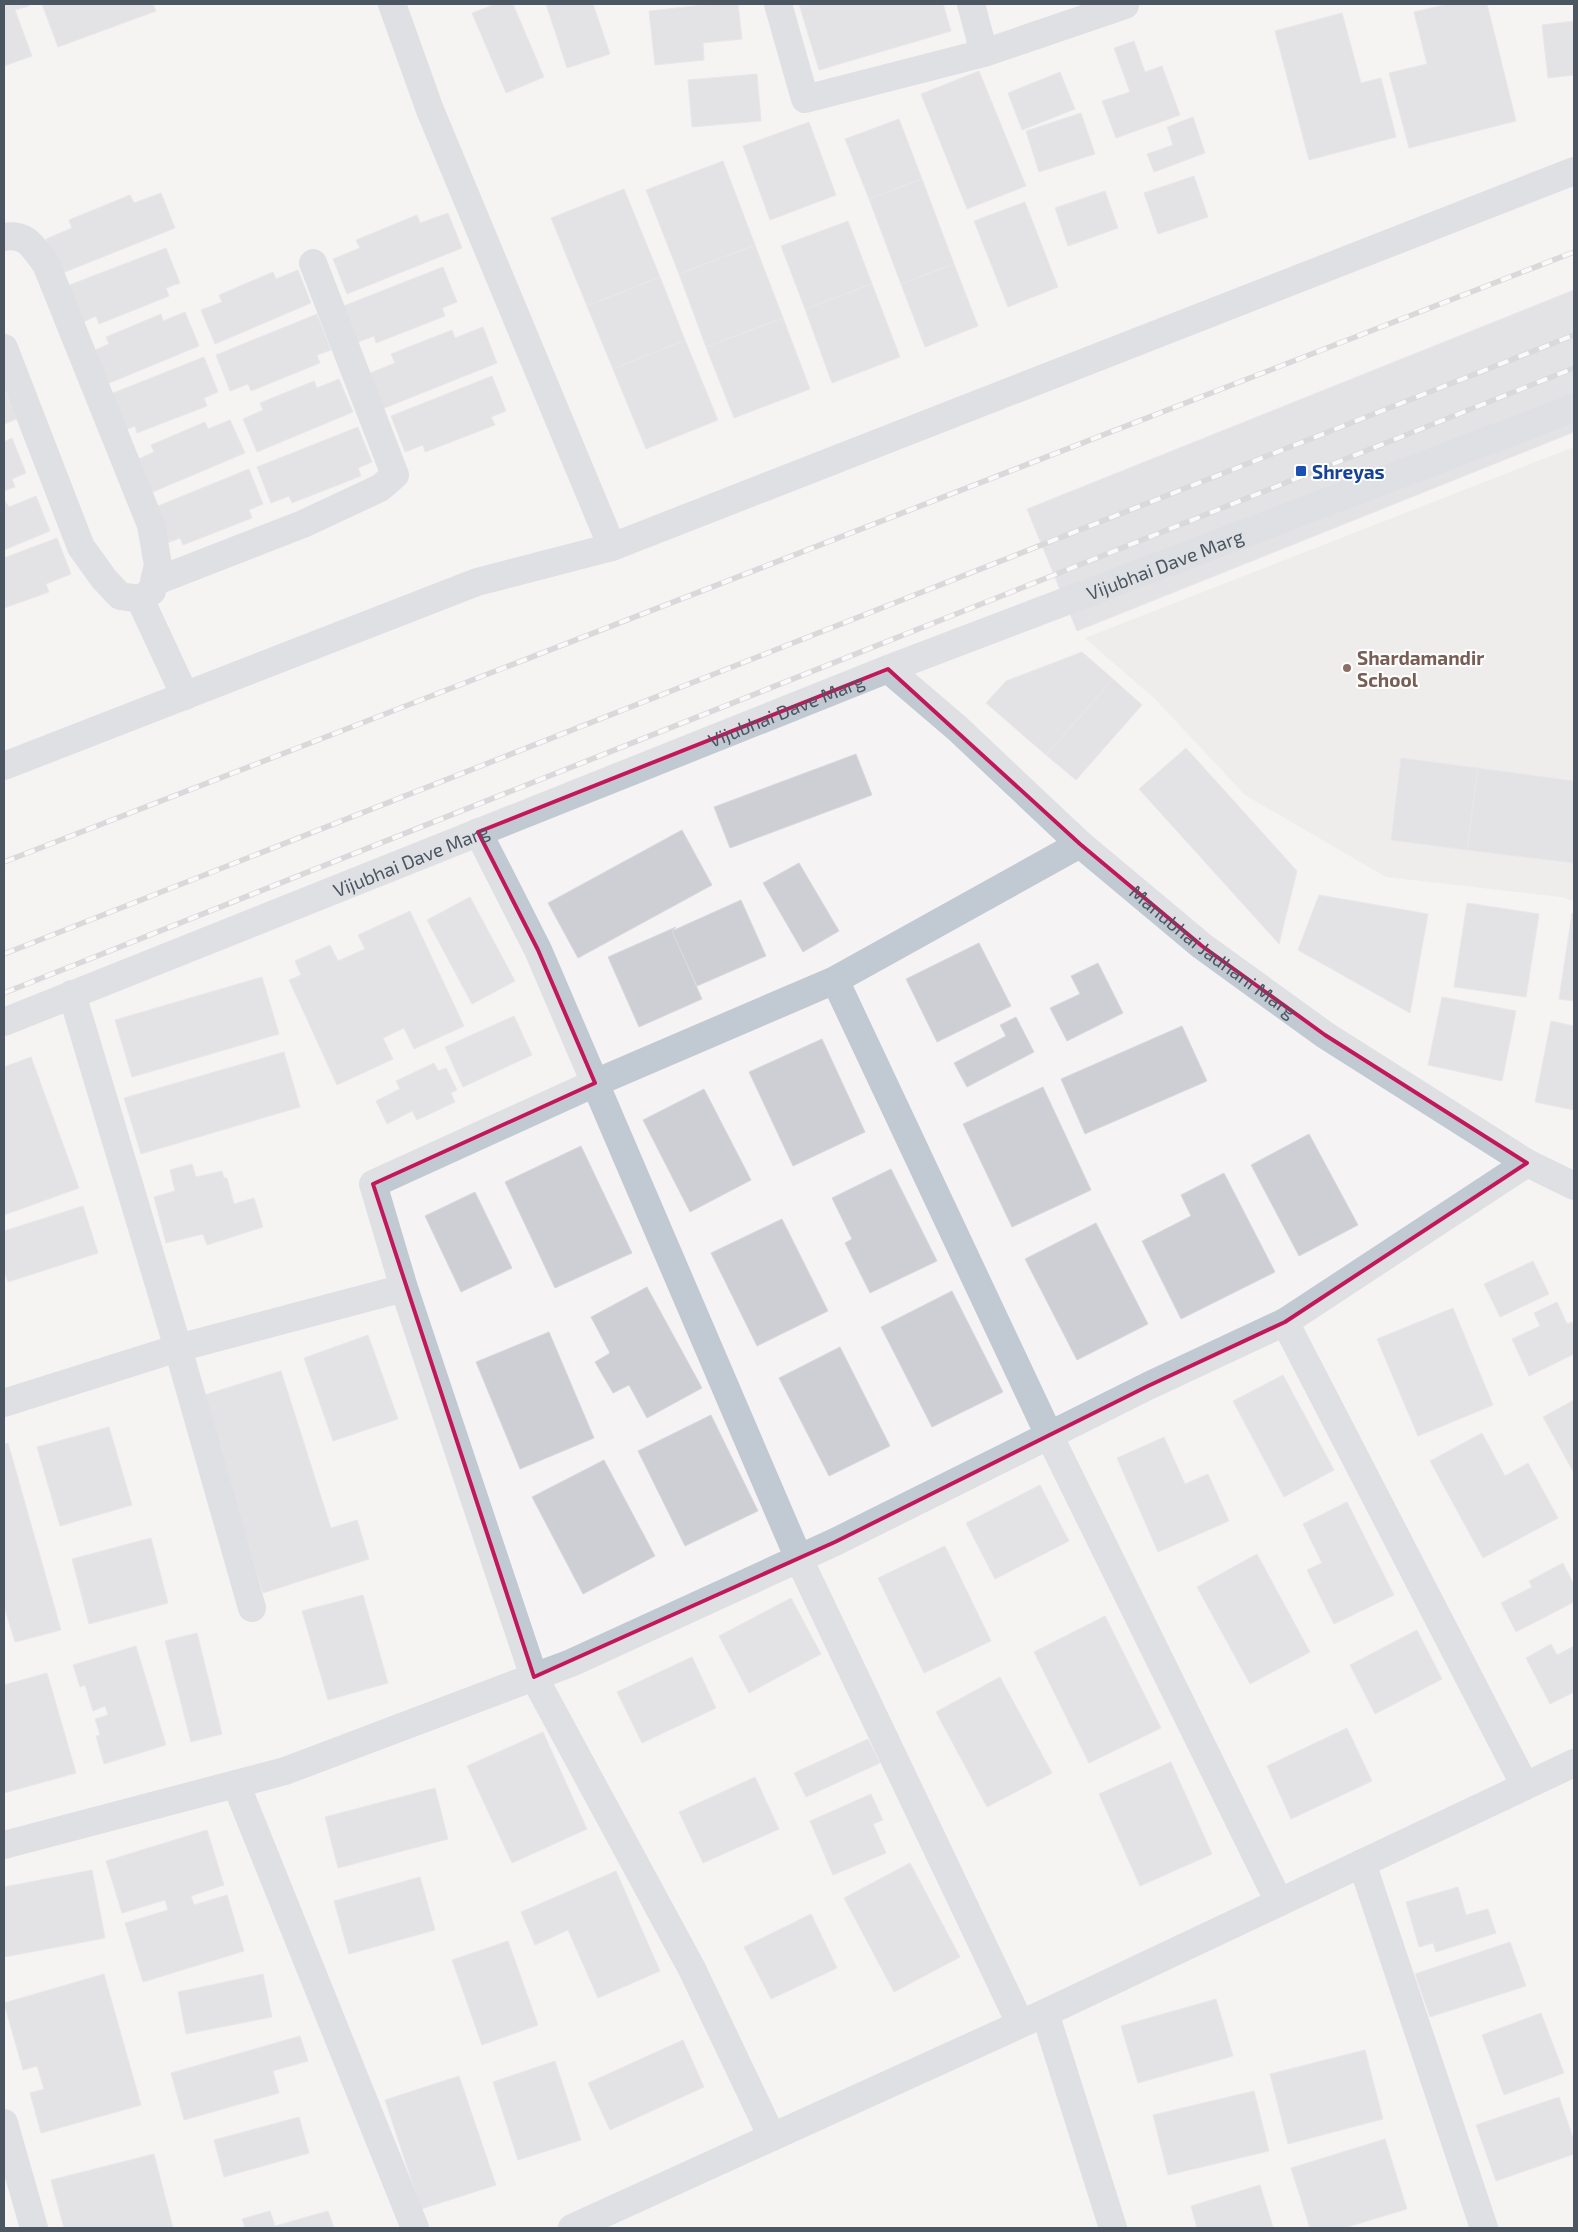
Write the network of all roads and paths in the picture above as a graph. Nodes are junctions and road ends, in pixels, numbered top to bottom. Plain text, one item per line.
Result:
1 (392, 4) edge
2 (778, 4) edge
3 (971, 4) edge
4 (1126, 4) edge
5 (984, 53) junction
6 (1574, 171) edge
7 (4, 237) edge
8 (313, 263) dead end
9 (4, 348) edge
10 (1574, 408) edge
11 (612, 547) junction
12 (147, 591) junction
13 (888, 669) junction
14 (185, 696) junction
15 (4, 766) edge
16 (478, 832) junction
17 (1080, 844) junction
18 (835, 980) junction
19 (72, 994) junction
20 (4, 1022) edge
21 (595, 1082) junction
22 (1528, 1163) junction
23 (1574, 1186) edge
24 (404, 1288) junction
25 (1285, 1322) junction
26 (178, 1348) junction
27 (4, 1403) edge
28 (1049, 1434) junction
29 (799, 1559) junction
30 (252, 1608) dead end
31 (534, 1677) junction
32 (1574, 1763) edge
33 (236, 1784) junction
34 (1525, 1786) junction
35 (4, 1845) edge
36 (1362, 1863) junction
37 (1280, 1902) junction
38 (1045, 2013) junction
39 (1020, 2023) junction
40 (4, 2123) edge
41 (772, 2137) junction
42 (34, 2228) edge
43 (415, 2228) edge
44 (572, 2228) edge
45 (1113, 2228) edge
46 (1484, 2228) edge

1 - 11 street
2 - 5 street
3 - 5 street
4 - 5 street
6 - 11 street
7 - 12 street
8 - 12 street
9 - 12 street
10 - 13 street, Vijubhai Dave Marg
11 - 14 street
12 - 14 street
13 - 16 street, Vijubhai Dave Marg
13 - 17 street, Manubhai Jadhani Marg
14 - 15 street
16 - 19 street, Vijubhai Dave Marg
16 - 21 street
17 - 18 street
17 - 22 street, Manubhai Jadhani Marg
18 - 21 street
18 - 28 street
19 - 20 street, Vijubhai Dave Marg
19 - 26 street
21 - 24 street
21 - 29 street
22 - 23 street, Manubhai Jadhani Marg
22 - 25 street
24 - 26 street
24 - 31 street
25 - 28 street
25 - 34 street
26 - 27 street
26 - 30 street
28 - 29 street
28 - 37 street
29 - 31 street
29 - 39 street
31 - 33 street
31 - 41 street
32 - 34 street
33 - 35 street
33 - 43 street
34 - 36 street
36 - 37 street
36 - 46 street
37 - 38 street
38 - 39 street
38 - 45 street
39 - 41 street
40 - 42 street
41 - 44 street

